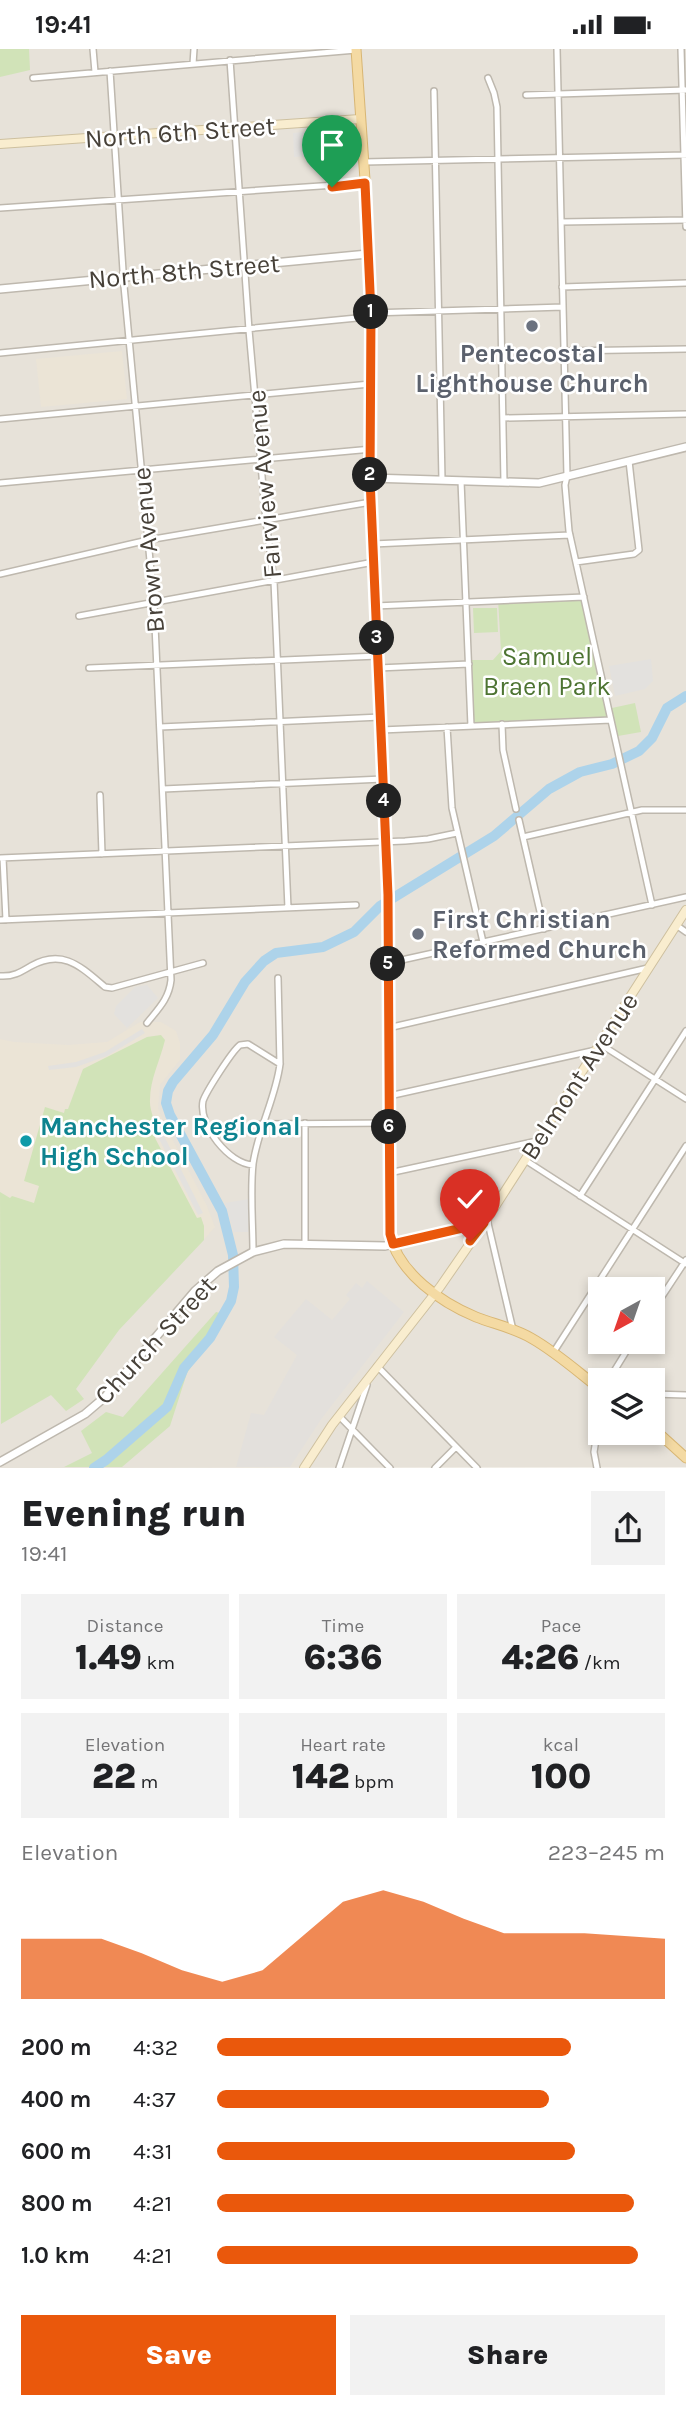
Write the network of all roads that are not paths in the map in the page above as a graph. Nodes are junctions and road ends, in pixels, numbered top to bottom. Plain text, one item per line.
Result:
1 (93, 49) edge
2 (194, 49) edge
3 (261, 49) edge
4 (356, 49) edge
5 (557, 49) edge
6 (681, 49) edge
7 (262, 58) junction
8 (230, 61) junction
9 (193, 64) junction
10 (110, 71) junction
11 (95, 72) junction
12 (33, 78) dead end
13 (488, 78) dead end
14 (684, 90) edge
15 (434, 91) dead end
16 (558, 94) junction
17 (527, 95) dead end
18 (360, 119) junction
19 (235, 128) junction
20 (115, 136) junction
21 (0, 144) edge
22 (685, 155) edge
23 (559, 158) junction
24 (498, 159) junction
25 (435, 161) junction
26 (363, 162) junction
27 (365, 183) junction
28 (239, 193) junction
29 (119, 201) junction
30 (0, 208) edge
31 (686, 220) edge
32 (561, 222) junction
33 (686, 227) edge
34 (369, 254) junction
35 (244, 265) junction
36 (124, 277) junction
37 (686, 283) edge
38 (562, 287) junction
39 (0, 289) edge
40 (563, 307) junction
41 (501, 309) junction
42 (439, 311) junction
43 (371, 313) junction
44 (249, 330) junction
45 (129, 341) junction
46 (686, 349) edge
47 (563, 351) junction
48 (0, 353) edge
49 (370, 384) junction
50 (255, 394) junction
51 (136, 405) junction
52 (686, 414) edge
53 (565, 416) junction
54 (503, 418) junction
55 (0, 419) edge
56 (686, 447) edge
57 (372, 449) junction
58 (261, 458) junction
59 (629, 461) junction
60 (142, 469) junction
61 (567, 476) junction
62 (370, 478) junction
63 (442, 480) junction
64 (461, 481) junction
65 (504, 482) junction
66 (0, 483) edge
67 (371, 502) junction
68 (265, 521) junction
69 (570, 535) junction
70 (148, 540) junction
71 (464, 540) junction
72 (373, 544) junction
73 (374, 562) junction
74 (576, 562) junction
75 (0, 574) edge
76 (274, 581) junction
77 (584, 597) junction
78 (467, 601) junction
79 (154, 603) junction
80 (375, 606) junction
81 (79, 617) dead end
82 (378, 656) junction
83 (277, 660) junction
84 (469, 664) junction
85 (157, 665) junction
86 (89, 668) dead end
87 (378, 668) junction
88 (381, 717) junction
89 (611, 720) junction
90 (279, 722) junction
91 (502, 724) junction
92 (471, 726) junction
93 (160, 727) junction
94 (447, 727) junction
95 (381, 730) junction
96 (383, 779) junction
97 (282, 784) junction
98 (163, 789) junction
99 (100, 795) dead end
100 (516, 809) dead end
101 (686, 810) edge
102 (632, 813) junction
103 (519, 820) dead end
104 (457, 833) junction
105 (523, 837) junction
106 (386, 842) junction
107 (285, 846) junction
108 (165, 851) junction
109 (102, 854) junction
110 (2, 858) edge
111 (686, 897) edge
112 (356, 905) dead end
113 (652, 905) junction
114 (288, 908) junction
115 (686, 910) edge
116 (168, 913) junction
117 (3, 920) edge
118 (676, 925) junction
119 (544, 929) junction
120 (686, 932) edge
121 (483, 942) junction
122 (203, 963) dead end
123 (388, 964) junction
124 (649, 968) junction
125 (170, 972) junction
126 (0, 976) edge
127 (278, 978) dead end
128 (147, 1023) dead end
129 (388, 1027) junction
130 (686, 1031) edge
131 (598, 1047) junction
132 (279, 1064) junction
133 (655, 1079) junction
134 (389, 1096) junction
135 (686, 1099) edge
136 (305, 1123) junction
137 (389, 1123) junction
138 (261, 1124) junction
139 (537, 1141) junction
140 (686, 1146) edge
141 (525, 1160) junction
142 (253, 1165) junction
143 (389, 1173) junction
144 (580, 1196) junction
145 (485, 1221) junction
146 (632, 1230) junction
147 (393, 1244) junction
148 (305, 1245) junction
149 (253, 1252) junction
150 (685, 1262) edge
151 (665, 1292) edge
152 (435, 1293) junction
153 (513, 1330) junction
154 (553, 1353) junction
155 (377, 1366) junction
156 (370, 1375) junction
157 (588, 1380) edge
158 (665, 1394) edge
159 (686, 1395) edge
160 (339, 1416) junction
161 (352, 1429) junction
162 (665, 1439) edge
163 (595, 1445) edge
164 (456, 1447) junction
165 (686, 1458) edge
166 (0, 1462) edge
167 (304, 1468) edge
168 (339, 1468) edge
169 (390, 1468) edge
170 (435, 1468) edge
171 (477, 1468) edge
172 (597, 1468) edge

1 - 11 street
2 - 9 street
3 - 7 street
4 - 7 street
4 - 18 main road
5 - 16 street
6 - 14 street
7 - 8 street
8 - 9 street
8 - 19 street, Fairview Avenue
9 - 10 street
10 - 11 street
10 - 20 street, Brown Avenue
11 - 12 street
13 - 24 street
14 - 16 street
14 - 22 street
15 - 25 street
16 - 17 street
16 - 23 street
18 - 19 main road, North 6th Street
18 - 26 main road
19 - 20 main road, North 6th Street
19 - 28 street, Fairview Avenue
20 - 21 main road, North 6th Street
20 - 29 street, Brown Avenue
22 - 23 street
22 - 31 street
23 - 24 street
23 - 32 street
24 - 25 street
24 - 41 street
25 - 26 street
25 - 42 street
26 - 27 main road
27 - 28 street
27 - 34 main road
28 - 29 street
28 - 35 street, Fairview Avenue
29 - 30 street
29 - 36 street, Brown Avenue
31 - 32 street
31 - 33 street
32 - 38 street
34 - 35 street, North 8th Street
34 - 43 main road
35 - 36 street, North 8th Street
35 - 44 street, Fairview Avenue
36 - 39 street, North 8th Street
36 - 45 street, Brown Avenue
37 - 38 street
38 - 40 street
40 - 41 street
40 - 47 street
41 - 42 street
41 - 54 street
42 - 43 street
42 - 63 street
43 - 44 street
43 - 49 main road
44 - 45 street
44 - 50 street, Fairview Avenue
45 - 48 street
45 - 51 street, Brown Avenue
46 - 47 street
47 - 53 street
49 - 50 street
49 - 57 main road
50 - 51 street
50 - 58 street, Fairview Avenue
51 - 55 street
51 - 60 street, Brown Avenue
52 - 53 street
53 - 54 street
53 - 61 street
54 - 65 street
56 - 59 street
57 - 58 street
57 - 62 main road
58 - 60 street
58 - 68 street, Fairview Avenue
59 - 61 street
59 - 74 street
60 - 66 street
60 - 70 street, Brown Avenue
61 - 65 street
61 - 69 street
62 - 63 street
62 - 67 main road
63 - 64 street
64 - 65 street
64 - 71 street
67 - 68 street
67 - 72 main road
68 - 70 street
68 - 76 street, Fairview Avenue
69 - 71 street
69 - 74 street
70 - 75 street
70 - 79 street, Brown Avenue
71 - 72 street
71 - 78 street
72 - 73 main road
73 - 76 street
73 - 80 main road
74 - 77 street
76 - 79 street
76 - 83 street, Fairview Avenue
77 - 78 street
77 - 89 street
78 - 80 street
78 - 84 street
79 - 81 street
79 - 85 street, Brown Avenue
80 - 82 main road
82 - 83 street
82 - 87 main road
83 - 85 street
83 - 90 street, Fairview Avenue
84 - 87 street
84 - 92 street
85 - 86 street
85 - 93 street, Brown Avenue
87 - 88 main road
88 - 90 street
88 - 95 main road
89 - 91 street
89 - 102 street
90 - 93 street
90 - 97 street, Fairview Avenue
91 - 92 street
91 - 100 street
92 - 94 street
93 - 98 street, Brown Avenue
94 - 95 street
94 - 104 street
95 - 96 main road
96 - 97 street
96 - 106 main road
97 - 98 street
97 - 107 street, Fairview Avenue
98 - 108 street, Brown Avenue
99 - 109 street
101 - 102 street
102 - 105 street
102 - 113 street
103 - 105 street
104 - 106 street
104 - 121 street
105 - 119 street
106 - 107 street
106 - 123 main road
107 - 108 street
107 - 114 street, Fairview Avenue
108 - 109 street
108 - 116 street, Brown Avenue
109 - 110 street
110 - 117 street
111 - 113 street
112 - 114 street
113 - 119 street
114 - 116 street
115 - 118 main road, Belmont Avenue
116 - 117 street
116 - 125 street, Brown Avenue
118 - 120 street
118 - 124 main road, Belmont Avenue
119 - 121 street
121 - 123 street
122 - 125 street
123 - 129 main road
124 - 129 street
124 - 131 main road, Belmont Avenue
125 - 126 street
125 - 128 street, Brown Avenue
127 - 132 street
129 - 134 main road
130 - 133 street
131 - 133 street
131 - 134 street
131 - 139 main road, Belmont Avenue
132 - 138 street
132 - 142 street
133 - 135 street
133 - 144 street
134 - 137 main road
136 - 137 street
136 - 138 street
136 - 148 street
137 - 143 main road
138 - 142 street
139 - 141 main road, Belmont Avenue
139 - 143 street
140 - 146 street
141 - 144 street
141 - 145 main road, Belmont Avenue
142 - 149 street
143 - 147 main road
144 - 146 street
145 - 147 street, Church Street
145 - 152 main road, Belmont Avenue
145 - 153 street
146 - 150 street
146 - 154 street
147 - 148 street, Church Street
147 - 152 main road
148 - 149 street, Church Street
149 - 166 street, Church Street
150 - 151 street
152 - 153 main road
152 - 155 main road, Belmont Avenue
153 - 154 main road
154 - 157 main road
155 - 156 main road, Belmont Avenue
155 - 164 street
156 - 160 main road, Belmont Avenue
156 - 161 street, Belmont Avenue
158 - 159 street
160 - 161 street
160 - 167 main road, Belmont Avenue
161 - 168 street, Belmont Avenue
161 - 169 street
162 - 165 main road
163 - 172 street
164 - 170 street
164 - 171 street

